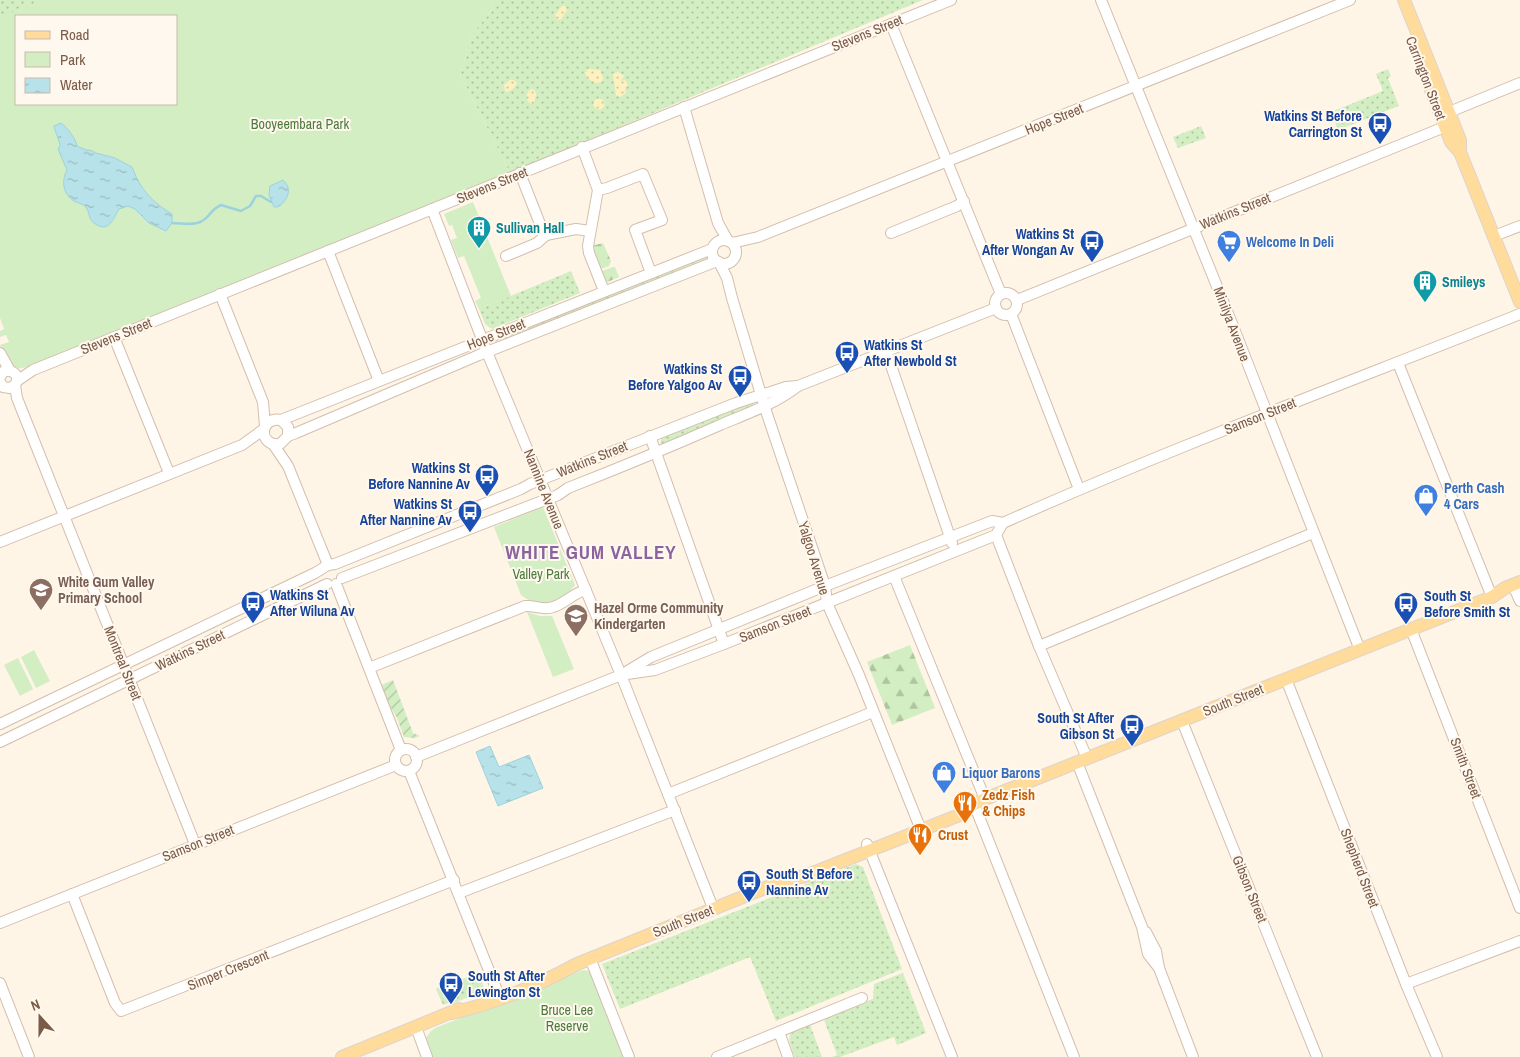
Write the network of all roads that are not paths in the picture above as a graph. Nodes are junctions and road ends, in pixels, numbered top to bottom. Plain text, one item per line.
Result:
1 (951, 0) edge
2 (1101, 0) edge
3 (1350, 0) edge
4 (1395, 0) edge
5 (1404, 0) edge
6 (891, 24) junction
7 (1520, 83) edge
8 (1135, 86) junction
9 (684, 107) junction
10 (1447, 119) junction
11 (582, 148) junction
12 (948, 161) junction
13 (520, 174) junction
14 (598, 190) junction
15 (964, 201) junction
16 (432, 209) junction
17 (1520, 226) edge
18 (1193, 227) junction
19 (590, 231) junction
20 (891, 233) dead end
21 (546, 235) junction
22 (1494, 236) junction
23 (726, 248) junction
24 (328, 251) junction
25 (506, 256) dead end
26 (718, 262) junction
27 (652, 273) junction
28 (727, 278) junction
29 (604, 292) junction
30 (220, 294) junction
31 (1001, 294) junction
32 (1017, 300) junction
33 (1520, 302) edge
34 (996, 308) junction
35 (1011, 314) junction
36 (1520, 314) edge
37 (114, 337) junction
38 (482, 339) junction
39 (886, 351) junction
40 (487, 352) junction
41 (1, 355) edge
42 (1398, 363) junction
43 (7, 380) edge
44 (379, 381) junction
45 (798, 386) junction
46 (762, 394) junction
47 (264, 402) junction
48 (764, 405) junction
49 (1266, 413) junction
50 (279, 420) junction
51 (265, 427) junction
52 (650, 436) junction
53 (287, 438) junction
54 (270, 442) junction
55 (242, 444) junction
56 (657, 453) junction
57 (288, 466) junction
58 (169, 473) junction
59 (540, 480) junction
60 (1079, 489) junction
61 (548, 498) junction
62 (64, 516) junction
63 (1003, 523) junction
64 (1313, 533) junction
65 (996, 535) junction
66 (950, 538) junction
67 (0, 542) edge
68 (955, 551) junction
69 (328, 566) junction
70 (894, 576) junction
71 (335, 582) junction
72 (825, 586) junction
73 (586, 590) junction
74 (1518, 590) edge
75 (1492, 597) junction
76 (827, 603) junction
77 (1411, 629) junction
78 (720, 630) junction
79 (724, 644) junction
80 (1039, 646) junction
81 (1360, 650) junction
82 (124, 664) junction
83 (369, 668) junction
84 (621, 674) junction
85 (129, 679) junction
86 (1286, 679) junction
87 (873, 712) junction
88 (1182, 721) junction
89 (0, 724) edge
90 (0, 742) edge
91 (401, 750) junction
92 (416, 757) junction
93 (1082, 760) junction
94 (396, 765) junction
95 (409, 770) junction
96 (668, 794) junction
97 (980, 801) junction
98 (674, 810) junction
99 (920, 826) junction
100 (195, 844) junction
101 (868, 847) junction
102 (454, 880) junction
103 (459, 893) junction
104 (72, 894) junction
105 (713, 908) junction
106 (1520, 908) edge
107 (0, 923) edge
108 (1520, 941) edge
109 (590, 958) junction
110 (0, 983) edge
111 (1406, 984) junction
112 (499, 994) junction
113 (862, 998) dead end
114 (416, 1027) junction
115 (779, 1032) junction
116 (29, 1057) edge
117 (342, 1057) edge
118 (427, 1057) edge
119 (629, 1057) edge
120 (717, 1057) edge
121 (788, 1057) edge
122 (952, 1057) edge
123 (1074, 1057) edge
124 (1193, 1057) edge
125 (1317, 1057) edge
126 (1436, 1057) edge

1 - 6 street, Stevens Street
2 - 8 street, Minilya Avenue
3 - 8 street, Hope Street
4 - 10 main road, Carrington Street
5 - 10 main road, Carrington Street
6 - 9 street, Stevens Street
6 - 12 street
7 - 10 street, Watkins Street
8 - 12 street, Hope Street
8 - 18 street, Minilya Avenue
9 - 11 street, Stevens Street
9 - 23 street
10 - 18 street, Watkins Street
10 - 22 main road, Carrington Street
11 - 13 street, Stevens Street
11 - 14 street
12 - 15 street
12 - 23 street, Hope Street
13 - 16 street, Stevens Street
13 - 21 street
14 - 19 street
14 - 27 street
15 - 20 street
15 - 31 street
16 - 24 street, Stevens Street
16 - 38 street, Nannine Avenue
17 - 22 street
18 - 32 street, Watkins Street
18 - 49 street, Minilya Avenue
19 - 21 street
19 - 29 street
21 - 25 street
22 - 33 main road, Carrington Street
23 - 26 street
23 - 26 street, Yalgoo Avenue
23 - 27 street, Hope Street
23 - 28 street, Yalgoo Avenue
24 - 30 street, Stevens Street
24 - 44 street
26 - 28 street, Yalgoo Avenue
26 - 40 street, Hope Street
27 - 29 street, Hope Street
28 - 46 street, Yalgoo Avenue
29 - 38 street, Hope Street
30 - 37 street, Stevens Street
30 - 47 street
31 - 32 street
31 - 34 street
32 - 35 street
34 - 35 street
34 - 39 street, Watkins Street
35 - 60 street
36 - 42 street, Samson Street
37 - 43 street, Stevens Street
37 - 58 street
38 - 40 street, Nannine Avenue
38 - 44 street, Hope Street
39 - 45 street, Watkins Street
39 - 66 street
40 - 53 street, Hope Street
40 - 59 street, Nannine Avenue
41 - 43 street, Montreal Street
42 - 49 street, Samson Street
42 - 75 street
43 - 62 street, Montreal Street
44 - 50 street, Hope Street
45 - 46 street, Watkins Street
45 - 48 street, Watkins Street
46 - 48 street, Yalgoo Avenue
46 - 52 street, Watkins Street
47 - 50 street
47 - 51 street
48 - 56 street, Watkins Street
48 - 72 street, Yalgoo Avenue
49 - 60 street, Samson Street
49 - 64 street, Minilya Avenue
50 - 51 street
50 - 53 street
51 - 54 street
51 - 55 street
52 - 56 street
52 - 59 street, Watkins Street
53 - 54 street
53 - 57 street
54 - 55 street
54 - 57 street
55 - 58 street
56 - 61 street, Watkins Street
56 - 78 street
57 - 69 street
58 - 62 street
59 - 61 street, Nannine Avenue
59 - 69 street, Watkins Street
60 - 63 street, Samson Street
61 - 71 street, Watkins Street
61 - 73 street, Nannine Avenue
62 - 67 street
62 - 82 street, Montreal Street
63 - 65 street
63 - 66 street, Samson Street
64 - 80 street
64 - 81 street, Minilya Avenue
65 - 68 street, Samson Street
65 - 80 street
66 - 68 street
66 - 72 street, Samson Street
68 - 70 street, Samson Street
69 - 71 street
69 - 71 street
69 - 82 street, Watkins Street
70 - 76 street, Samson Street
70 - 97 street
71 - 83 street
71 - 85 street, Watkins Street
72 - 76 street, Yalgoo Avenue
72 - 78 street, Samson Street
73 - 83 street
73 - 84 street, Nannine Avenue
74 - 75 main road, South Street
75 - 77 main road, South Street
76 - 79 street, Samson Street
76 - 87 street, Yalgoo Avenue
77 - 81 main road, South Street
77 - 106 street, Smith Street
78 - 79 street
78 - 84 street, Samson Street
79 - 84 street, Samson Street
80 - 93 street
81 - 86 main road, South Street
82 - 85 street, Montreal Street
82 - 89 street, Watkins Street
83 - 91 street
84 - 92 street, Samson Street
84 - 96 street, Nannine Avenue
85 - 90 street, Watkins Street
85 - 100 street, Montreal Street
86 - 88 main road, South Street
86 - 111 street, Shepherd Street
87 - 96 street
87 - 99 street, Yalgoo Avenue
88 - 93 main road, South Street
88 - 125 street, Gibson Street
91 - 92 street
91 - 94 street
92 - 95 street
93 - 97 main road, South Street
93 - 124 street
94 - 95 street
94 - 100 street, Samson Street
95 - 102 street
96 - 98 street, Nannine Avenue
97 - 99 main road, South Street
97 - 123 street
98 - 103 street
98 - 105 street, Nannine Avenue
99 - 101 main road, South Street
100 - 104 street, Samson Street
101 - 105 main road, South Street
101 - 122 street
102 - 103 street
102 - 104 street, Simper Crescent
103 - 112 street
104 - 107 street, Samson Street
105 - 109 main road, South Street
108 - 111 street
109 - 112 main road, South Street
109 - 119 street
110 - 116 street
111 - 126 street, Shepherd Street
112 - 114 main road, South Street
113 - 115 street
114 - 117 main road, South Street
114 - 118 street
115 - 120 street
115 - 121 street

